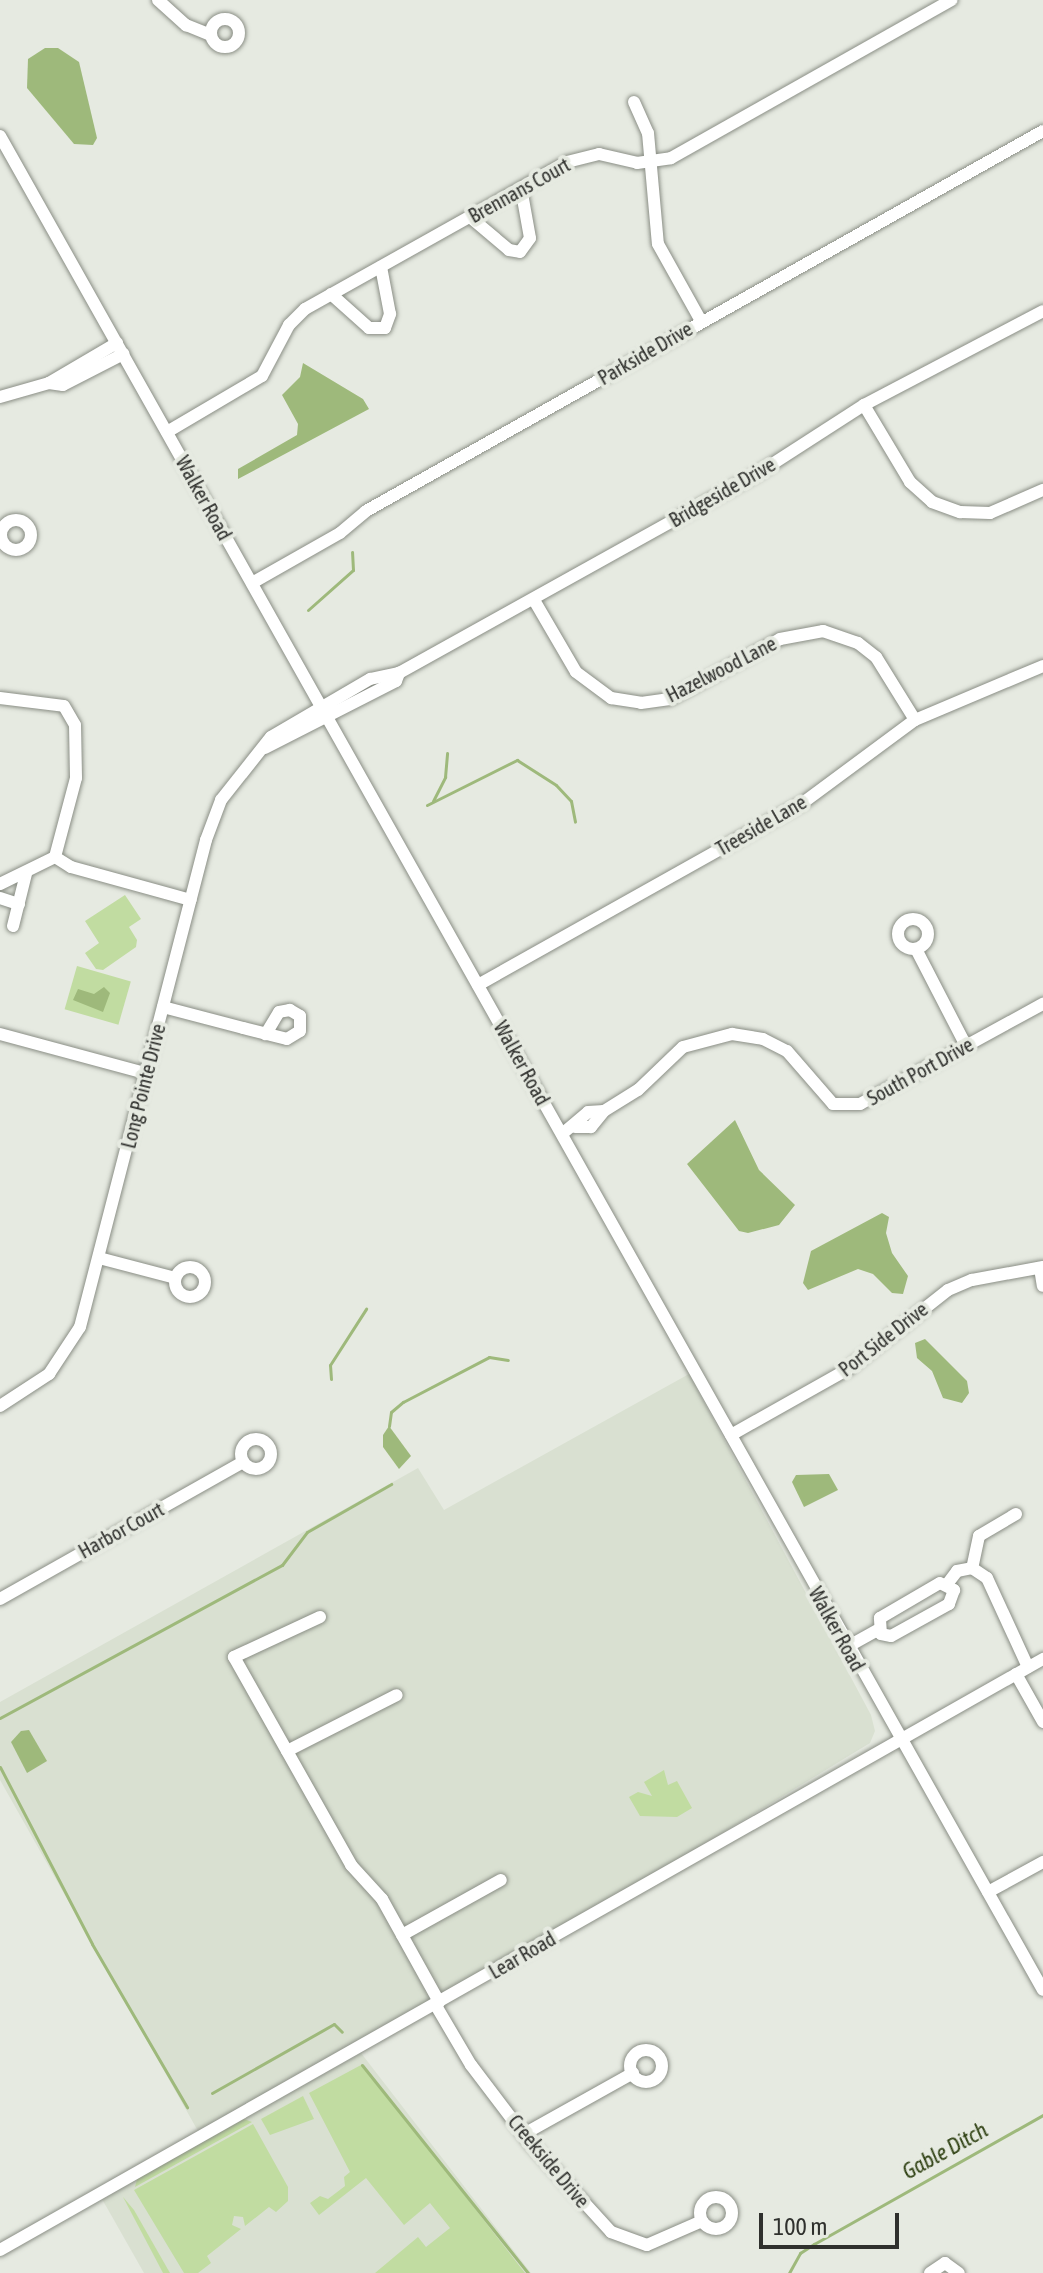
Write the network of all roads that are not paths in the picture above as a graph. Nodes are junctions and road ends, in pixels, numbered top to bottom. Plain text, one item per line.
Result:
1 (158, 0) edge
2 (951, 0) edge
3 (211, 35) dead end
4 (634, 102) dead end
5 (1043, 131) edge
6 (0, 136) edge
7 (651, 163) junction
8 (521, 188) junction
9 (470, 217) junction
10 (381, 267) junction
11 (331, 294) junction
12 (1043, 311) edge
13 (701, 321) junction
14 (120, 348) junction
15 (0, 397) edge
16 (864, 405) junction
17 (167, 432) junction
18 (1043, 490) edge
19 (252, 583) junction
20 (534, 600) junction
21 (1043, 666) edge
22 (0, 698) edge
23 (325, 712) junction
24 (915, 720) junction
25 (55, 857) junction
26 (26, 874) junction
27 (0, 884) edge
28 (0, 898) edge
29 (191, 900) junction
30 (19, 904) junction
31 (13, 926) dead end
32 (916, 949) dead end
33 (478, 985) junction
34 (1043, 1004) edge
35 (163, 1007) junction
36 (0, 1034) edge
37 (266, 1034) dead end
38 (966, 1046) junction
39 (145, 1073) junction
40 (562, 1134) junction
41 (99, 1258) junction
42 (1042, 1268) edge
43 (175, 1278) dead end
44 (1043, 1286) edge
45 (0, 1406) edge
46 (731, 1435) junction
47 (243, 1462) dead end
48 (1016, 1514) dead end
49 (972, 1568) junction
50 (948, 1583) junction
51 (0, 1599) edge
52 (320, 1617) dead end
53 (878, 1630) junction
54 (847, 1647) junction
55 (1043, 1659) edge
56 (1022, 1670) junction
57 (397, 1695) dead end
58 (1043, 1722) edge
59 (902, 1739) junction
60 (287, 1751) junction
61 (1043, 1862) edge
62 (501, 1880) dead end
63 (988, 1892) junction
64 (402, 1935) junction
65 (1043, 1990) edge
66 (437, 2003) junction
67 (633, 2073) dead end
68 (524, 2134) junction
69 (702, 2221) dead end
70 (0, 2250) edge
71 (930, 2273) edge
72 (959, 2273) edge

1 - 3 street
2 - 7 street, Brennans Court
4 - 7 street
5 - 13 street, Parkside Drive
6 - 14 street, Walker Road
7 - 8 street, Brennans Court
7 - 13 street
8 - 9 street, Brennans Court
8 - 9 street
9 - 10 street, Brennans Court
10 - 11 street, Brennans Court
10 - 11 street
11 - 17 street, Brennans Court
12 - 16 street, Bridgeside Drive
13 - 19 street, Parkside Drive
14 - 15 street
14 - 17 street, Walker Road
16 - 18 street
16 - 20 street, Bridgeside Drive
17 - 19 street, Walker Road
19 - 23 street, Walker Road
20 - 23 street, Bridgeside Drive
20 - 24 street, Hazelwood Lane
21 - 24 street, Treeside Lane
22 - 25 street
23 - 29 street, Long Pointe Drive
23 - 33 street, Walker Road
24 - 33 street, Treeside Lane
25 - 26 street
25 - 29 street
26 - 27 street
26 - 30 street
28 - 30 street
29 - 35 street, Long Pointe Drive
30 - 31 street
32 - 38 street
33 - 40 street, Walker Road
34 - 38 street, South Port Drive
35 - 37 street
35 - 39 street, Long Pointe Drive
36 - 39 street
38 - 40 street, South Port Drive
39 - 41 street, Long Pointe Drive
40 - 46 street, Walker Road
41 - 43 street
41 - 45 street, Long Pointe Drive
42 - 44 street
42 - 46 street, Port Side Drive
46 - 54 street, Walker Road
47 - 51 street, Harbor Court
48 - 49 street
49 - 50 street
49 - 56 street
50 - 53 street
50 - 53 street
52 - 60 street, Creekside Drive
53 - 54 street
54 - 59 street, Walker Road
55 - 56 street, Lear Road
56 - 58 street
56 - 59 street, Lear Road
57 - 60 street
59 - 63 street, Walker Road
59 - 66 street, Lear Road
60 - 64 street, Creekside Drive
61 - 63 street
62 - 64 street
63 - 65 street, Walker Road
64 - 66 street, Creekside Drive
66 - 68 street, Creekside Drive
66 - 70 street, Lear Road
67 - 68 street
68 - 69 street, Creekside Drive
71 - 72 street

